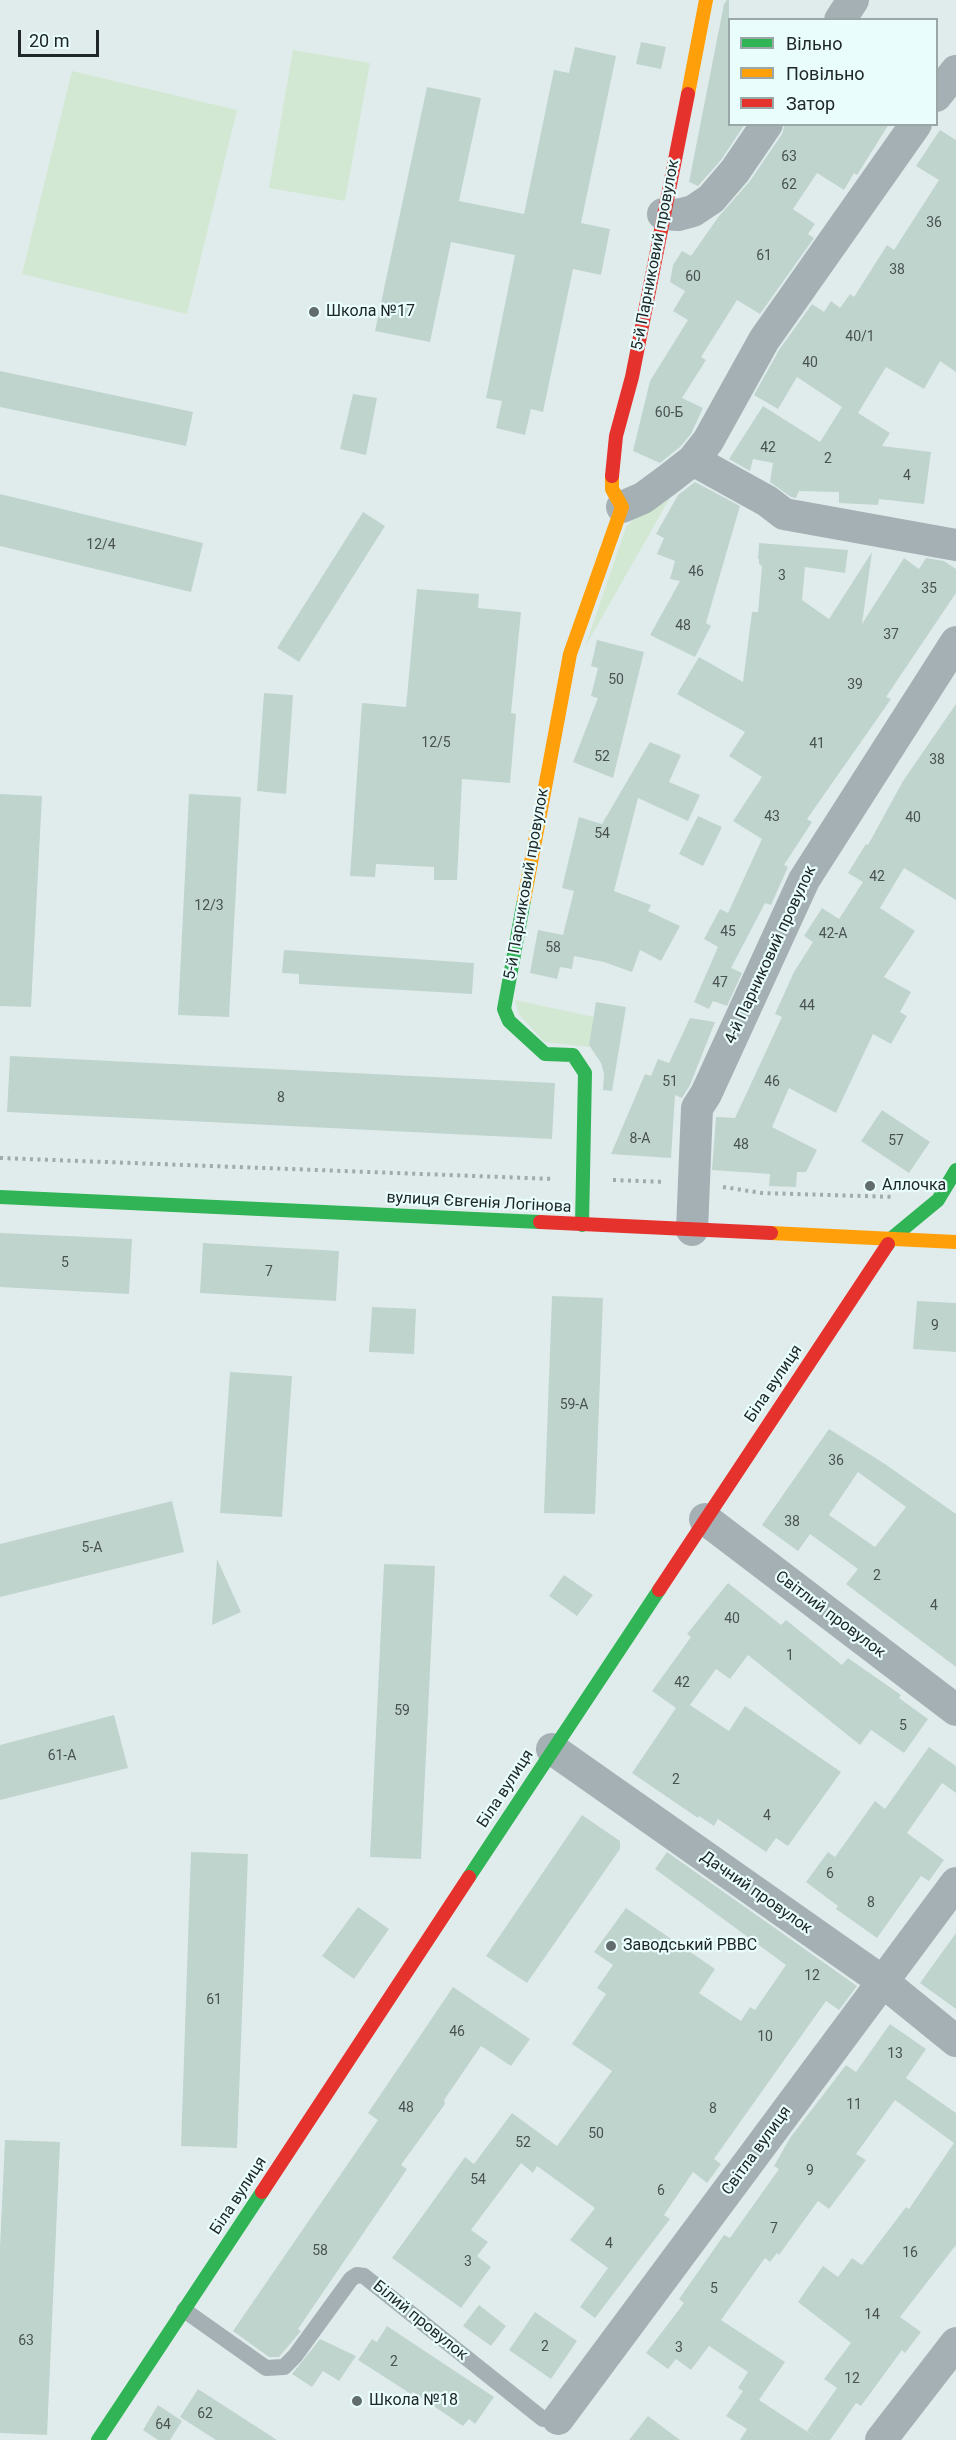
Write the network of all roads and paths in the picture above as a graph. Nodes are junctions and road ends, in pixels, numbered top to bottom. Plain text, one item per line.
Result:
1 (706, 0) edge
2 (853, 0) edge
3 (841, 18) edge
4 (956, 71) edge
5 (938, 94) edge
6 (766, 126) edge
7 (915, 126) edge
8 (663, 214) junction
9 (693, 460) junction
10 (622, 507) junction
11 (956, 545) edge
12 (956, 642) edge
13 (0, 1158) edge
14 (956, 1170) edge
15 (583, 1179) junction
16 (694, 1183) junction
17 (0, 1197) edge
18 (897, 1197) dead end
19 (582, 1225) junction
20 (692, 1230) junction
21 (892, 1238) junction
22 (956, 1242) edge
23 (705, 1519) junction
24 (956, 1710) edge
25 (552, 1749) junction
26 (956, 1883) edge
27 (882, 1982) junction
28 (956, 2041) edge
29 (184, 2310) junction
30 (956, 2343) edge
31 (558, 2419) joint
32 (98, 2440) edge
33 (881, 2440) edge

1 - 8 street, 5-й Парниковий провулок
2 - 3 street
4 - 5 street
6 - 8 street
7 - 9 street
8 - 10 street, 5-й Парниковий провулок
9 - 10 street
9 - 11 street
10 - 15 street, 5-й Парниковий провулок
12 - 16 street, 4-й Парниковий провулок
13 - 15 path
14 - 21 street, Біла вулиця
15 - 16 path
15 - 19 street, 5-й Парниковий провулок
16 - 18 path
16 - 20 street, 4-й Парниковий провулок
17 - 19 street, вулиця Євгенія Логінова
19 - 20 street, вулиця Євгенія Логінова
20 - 21 street, вулиця Євгенія Логінова
21 - 22 street, вулиця Євгенія Логінова
21 - 23 street, Біла вулиця
23 - 24 street, Світлий провулок
23 - 25 street, Біла вулиця
25 - 27 street, Дачний провулок
25 - 29 street, Біла вулиця
26 - 27 street, Світла вулиця
27 - 28 street, Дачний провулок
27 - 31 street, Світла вулиця
29 - 31 lane, Білий провулок
29 - 32 street, Біла вулиця
30 - 33 street

